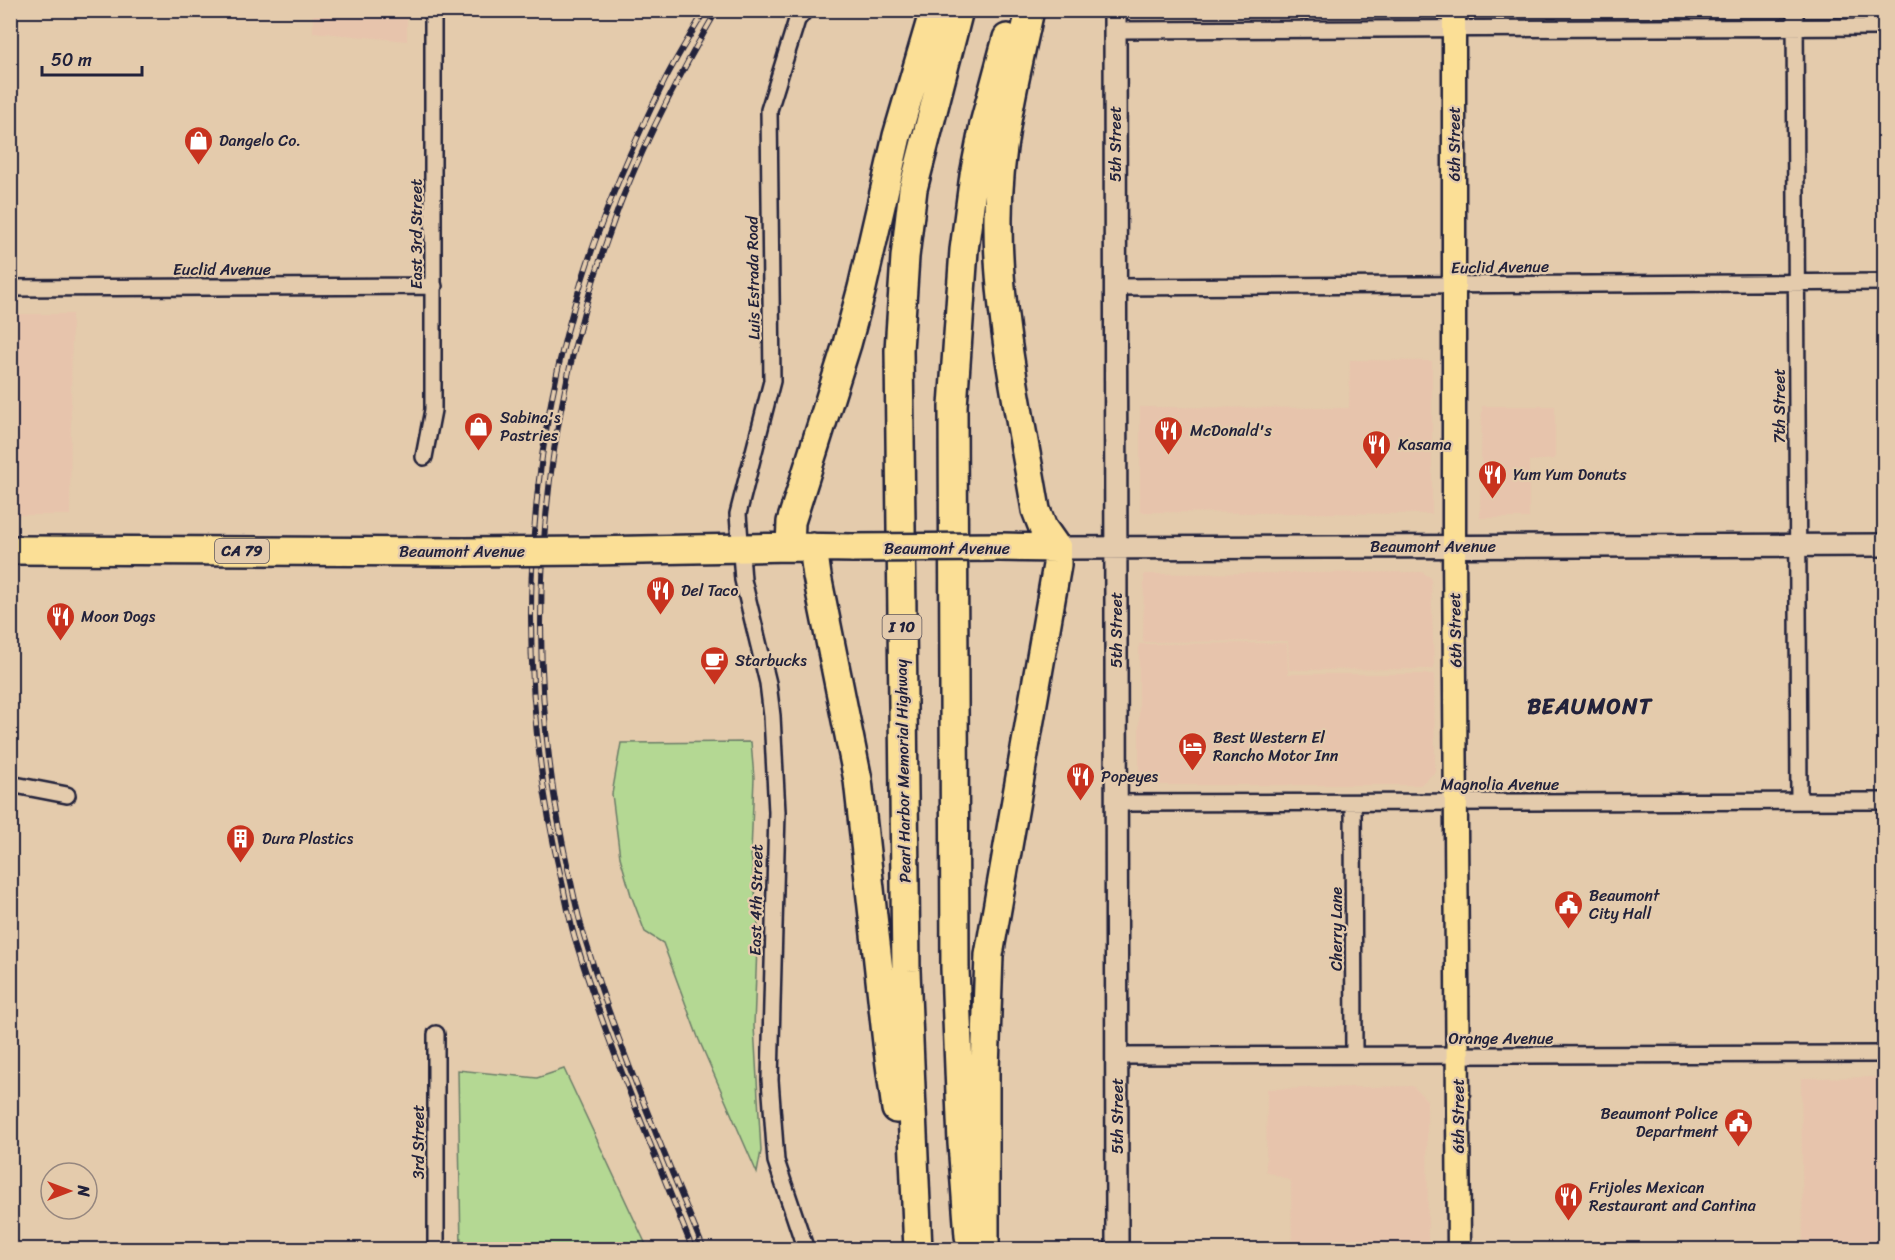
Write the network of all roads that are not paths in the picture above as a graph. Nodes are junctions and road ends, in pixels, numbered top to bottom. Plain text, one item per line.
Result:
1 (433, 10) edge
2 (805, 10) edge
3 (934, 10) edge
4 (959, 10) edge
5 (1014, 10) edge
6 (1030, 10) edge
7 (1795, 10) edge
8 (1115, 20) edge
9 (1454, 20) edge
10 (1884, 27) edge
11 (1796, 28) junction
12 (1797, 282) junction
13 (1884, 282) edge
14 (1454, 285) junction
15 (434, 286) junction
16 (1115, 287) junction
17 (10, 288) edge
18 (424, 457) dead end
19 (1798, 545) junction
20 (1884, 545) edge
21 (1454, 546) junction
22 (802, 547) junction
23 (1116, 547) junction
24 (1058, 548) junction
25 (740, 549) junction
26 (10, 550) edge
27 (10, 784) edge
28 (67, 795) dead end
29 (1799, 801) junction
30 (1884, 801) edge
31 (1353, 802) junction
32 (1456, 802) junction
33 (1116, 803) junction
34 (436, 1034) dead end
35 (1884, 1054) edge
36 (1117, 1056) junction
37 (1354, 1056) junction
38 (1458, 1057) junction
39 (436, 1250) edge
40 (806, 1250) edge
41 (917, 1250) edge
42 (970, 1250) edge
43 (985, 1250) edge
44 (1117, 1250) edge
45 (1459, 1250) edge

1 - 15 street, East 3rd Street
2 - 25 street, Luis Estrada Road
3 - 22 highway
4 - 41 highway, Pearl Harbor Memorial Highway / I 10
5 - 42 highway
6 - 24 highway
7 - 11 street, 7th Street
8 - 9 street
8 - 16 street, 5th Street
9 - 11 street
9 - 14 main road, 6th Street
10 - 11 street
11 - 12 street, 7th Street
12 - 13 street, Euclid Avenue
12 - 14 street, Euclid Avenue
12 - 19 street, 7th Street
14 - 16 street, Euclid Avenue
14 - 21 main road, 6th Street
15 - 17 street, Euclid Avenue
15 - 18 street, East 3rd Street
16 - 23 street, 5th Street
19 - 20 street, Beaumont Avenue
19 - 21 street, Beaumont Avenue
19 - 29 street, 7th Street
21 - 23 street, Beaumont Avenue
21 - 32 main road, 6th Street
22 - 24 highway, Beaumont Avenue / CA 79, bridge
22 - 25 highway, Beaumont Avenue / CA 79
22 - 41 highway
23 - 24 street, Beaumont Avenue
23 - 33 street, 5th Street
24 - 43 highway
25 - 26 highway, Beaumont Avenue / CA 79, bridge
25 - 40 street, East 4th Street
27 - 28 street
29 - 30 street, Magnolia Avenue
29 - 32 street, Magnolia Avenue
31 - 32 street, Magnolia Avenue
31 - 33 street, Magnolia Avenue
31 - 37 street, Cherry Lane
32 - 38 main road, 6th Street
33 - 36 street, 5th Street
34 - 39 street, 3rd Street
35 - 38 street, Orange Avenue
36 - 37 street, Orange Avenue
36 - 44 street, 5th Street
37 - 38 street, Orange Avenue
38 - 45 main road, 6th Street

